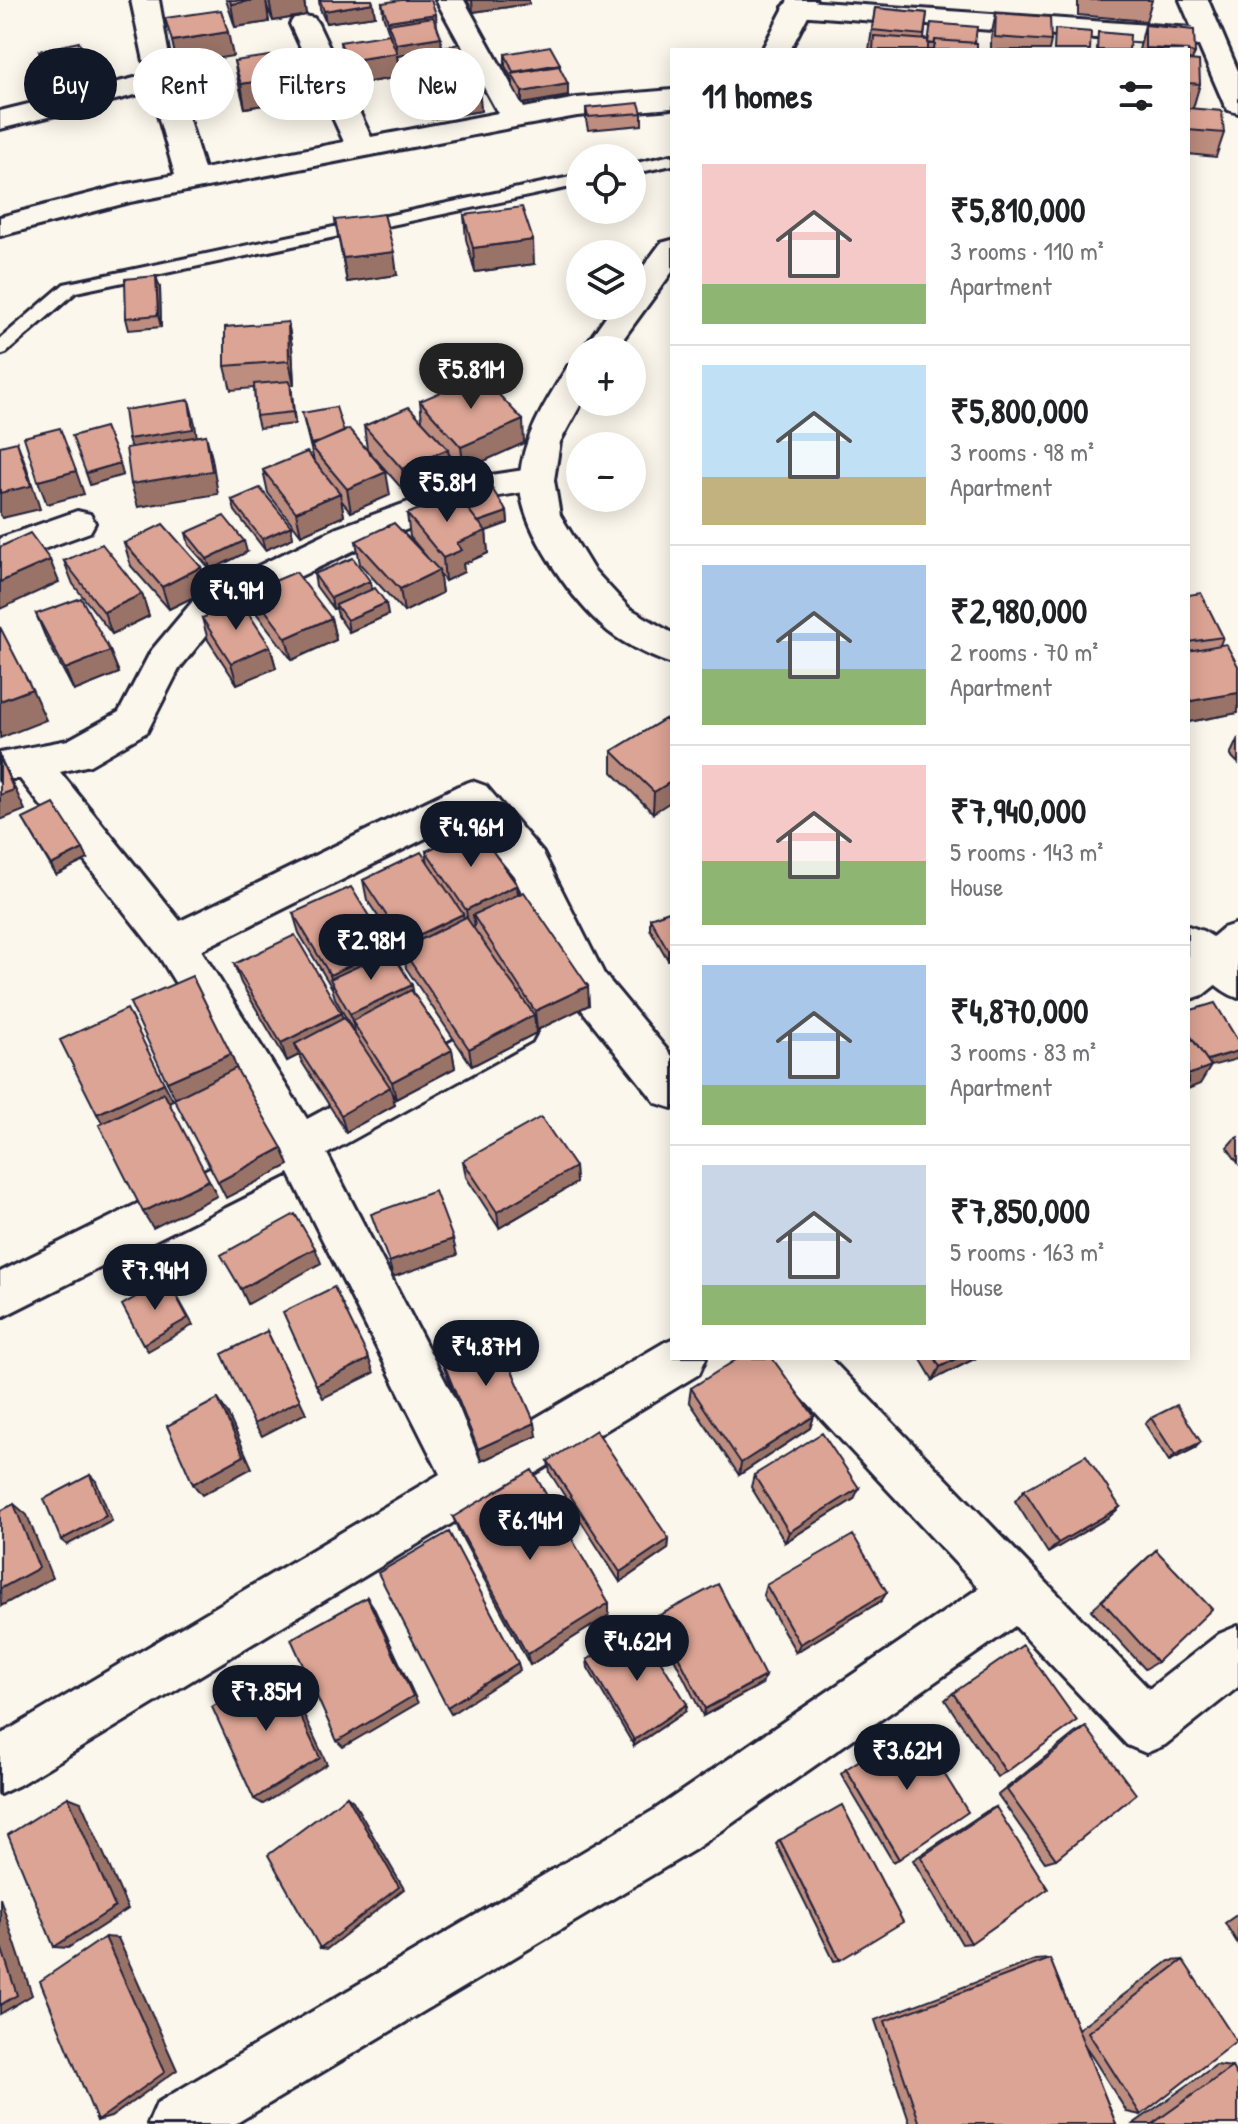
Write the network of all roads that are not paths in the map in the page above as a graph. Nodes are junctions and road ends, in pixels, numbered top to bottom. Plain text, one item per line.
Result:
1 (450, 0) edge
2 (1194, 0) edge
3 (149, 1) edge
4 (799, 3) edge
5 (304, 24) dead end
6 (1210, 38) junction
7 (157, 48) edge
8 (777, 48) edge
9 (133, 87) edge
10 (670, 99) edge
11 (1238, 104) edge
12 (515, 118) junction
13 (0, 120) edge
14 (174, 120) edge
15 (361, 147) junction
16 (670, 160) edge
17 (646, 166) edge
18 (192, 181) junction
19 (566, 183) edge
20 (0, 227) edge
21 (670, 253) edge
22 (646, 285) edge
23 (0, 349) edge
24 (566, 400) edge
25 (537, 480) junction
26 (77, 523) dead end
27 (0, 552) edge
28 (670, 649) edge
29 (15, 765) edge
30 (174, 944) junction
31 (589, 987) junction
32 (670, 1087) edge
33 (299, 1146) junction
34 (0, 1296) edge
35 (679, 1360) edge
36 (799, 1360) edge
37 (472, 1484) junction
38 (1019, 1592) junction
39 (1238, 1653) edge
40 (0, 1766) edge
41 (178, 2124) edge

1 - 12 street
2 - 6 street
3 - 7 street
4 - 6 street
4 - 8 street
5 - 15 street
6 - 11 street
9 - 13 street
10 - 12 street
12 - 15 street
14 - 18 street
15 - 18 street
16 - 17 lane
18 - 20 street
19 - 23 lane
21 - 22 street
24 - 25 street
25 - 28 street
25 - 29 street
26 - 27 street
29 - 30 street
30 - 31 street
30 - 33 street
31 - 32 street
31 - 33 street
33 - 34 street
33 - 37 street
35 - 37 street
36 - 38 street
37 - 40 street
38 - 39 street
38 - 41 street

